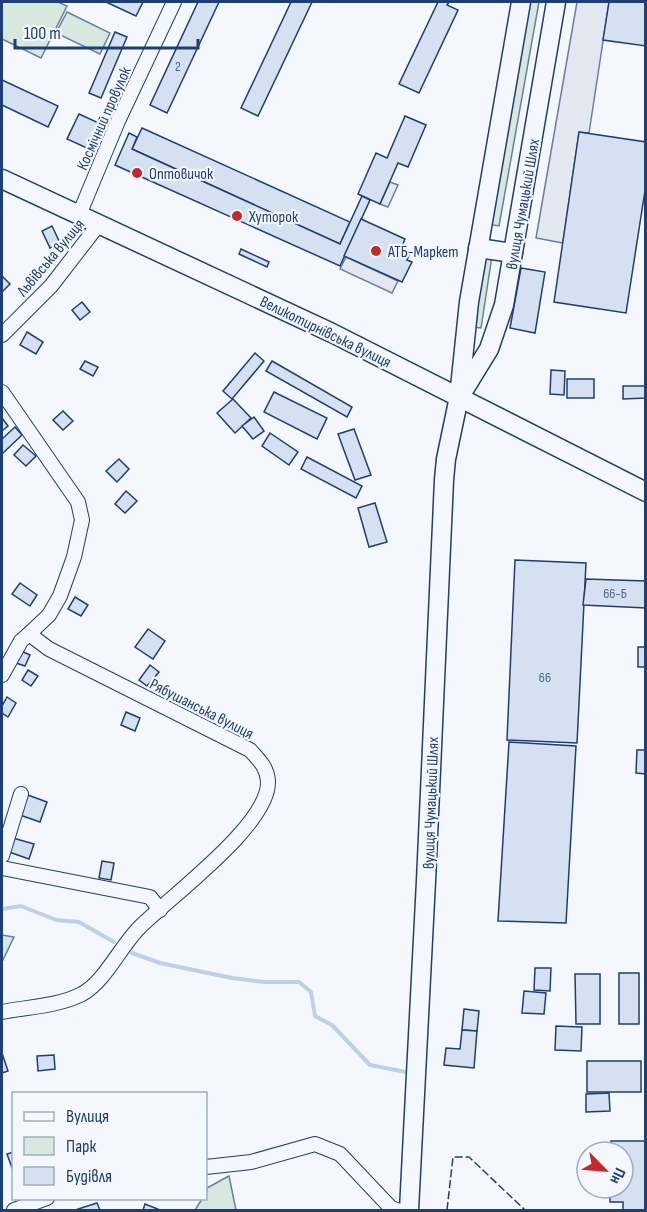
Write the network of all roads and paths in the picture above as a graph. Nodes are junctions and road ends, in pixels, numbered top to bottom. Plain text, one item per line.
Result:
1 (174, 2) edge
2 (521, 2) edge
3 (556, 2) edge
4 (2, 179) edge
5 (79, 215) junction
6 (99, 224) junction
7 (478, 248) junction
8 (513, 253) junction
9 (2, 335) edge
10 (2, 392) edge
11 (459, 397) junction
12 (645, 492) edge
13 (29, 634) junction
14 (2, 675) edge
15 (21, 794) dead end
16 (2, 856) edge
17 (2, 868) edge
18 (160, 910) junction
19 (2, 1012) edge
20 (207, 1167) edge
21 (42, 1200) edge
22 (14, 1210) edge
23 (397, 1210) edge
24 (409, 1210) edge

1 - 5 street, Космічний провулок
2 - 7 main road, вулиця Чумацький Шлях
3 - 8 main road, вулиця Чумацький Шлях
4 - 5 main road, Великотирнівська вулиця
5 - 6 main road, Великотирнівська вулиця
6 - 9 street, Львівська вулиця
6 - 11 main road, Великотирнівська вулиця
7 - 8 main road
7 - 11 main road, вулиця Чумацький Шлях
8 - 11 main road, вулиця Чумацький Шлях
10 - 13 street
11 - 12 main road, Великотирнівська вулиця
11 - 24 main road, вулиця Чумацький Шлях
13 - 14 street
13 - 18 street, Рябушанська вулиця
15 - 16 street
17 - 18 street
18 - 19 street, Рябушанська вулиця
20 - 23 street
21 - 22 street

